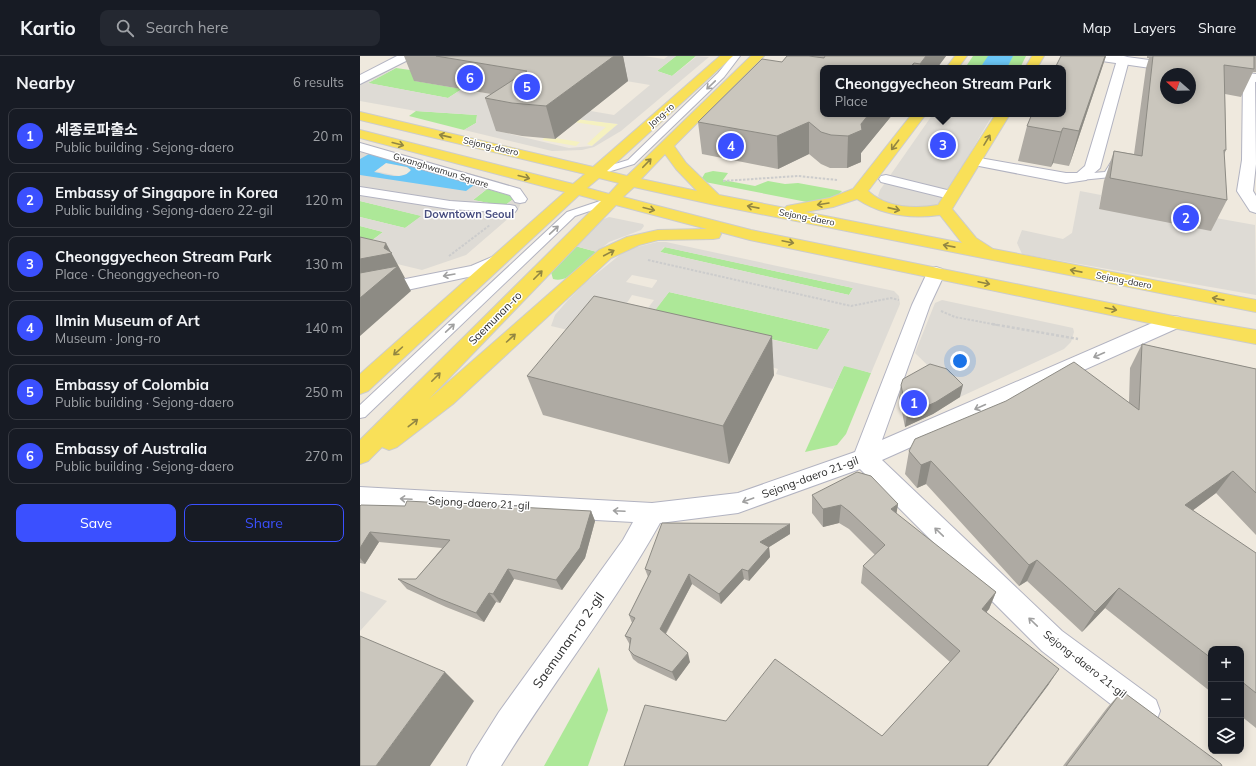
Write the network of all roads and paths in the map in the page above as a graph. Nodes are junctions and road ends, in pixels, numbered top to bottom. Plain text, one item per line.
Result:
1 (406, 56) edge
2 (726, 56) edge
3 (736, 56) edge
4 (758, 56) edge
5 (961, 56) edge
6 (1038, 56) edge
7 (1095, 56) edge
8 (1122, 60) junction
9 (954, 65) edge
10 (1033, 65) edge
11 (1178, 68) edge
12 (1207, 72) edge
13 (1253, 78) edge
14 (360, 80) edge
15 (360, 116) edge
16 (917, 117) edge
17 (1001, 117) edge
18 (360, 134) edge
19 (638, 134) junction
20 (666, 145) junction
21 (360, 147) edge
22 (1118, 156) edge
23 (552, 161) junction
24 (974, 161) junction
25 (1252, 161) edge
26 (595, 173) junction
27 (1081, 177) junction
28 (886, 179) dead end
29 (837, 180) dead end
30 (721, 181) dead end
31 (629, 182) junction
32 (575, 190) junction
33 (360, 191) edge
34 (859, 192) junction
35 (612, 200) junction
36 (715, 200) junction
37 (945, 201) junction
38 (515, 204) junction
39 (1256, 208) edge
40 (774, 211) junction
41 (750, 234) junction
42 (1003, 256) junction
43 (499, 259) junction
44 (648, 260) dead end
45 (936, 273) junction
46 (432, 278) junction
47 (360, 294) edge
48 (900, 300) dead end
49 (1256, 306) edge
50 (1173, 322) junction
51 (1256, 338) edge
52 (360, 386) edge
53 (360, 413) edge
54 (360, 455) edge
55 (864, 458) junction
56 (360, 464) edge
57 (360, 497) edge
58 (652, 513) junction
59 (1163, 724) edge
60 (483, 766) edge

1 - 14 street
2 - 19 main road, Jong-ro
3 -> 26 lane
4 - 20 main road
5 - 9 main road
6 - 10 main road
7 - 8 street
8 - 11 street
8 - 27 street
12 - 13 street
13 - 25 street
23 -> 15 main road, Sejong-daero
16 -> 34 main road
24 -> 17 main road
18 -> 32 main road, Sejong-daero
19 - 23 main road
19 - 26 main road, Jong-ro
31 -> 20 main road
20 - 36 main road
21 - 38 street, Gwanghwamun Square
22 - 27 lane
23 - 26 main road, Sejong-daero
24 - 27 street
24 - 37 main road
25 - 39 street
26 - 31 main road, Sejong-daero
26 - 32 main road
28 - 37 street
29 - 30 path
31 - 35 main road, Saemunan-ro
31 - 36 main road, Sejong-daero
32 - 35 main road, Sejong-daero
32 - 43 main road
33 - 38 street
34 -> 37 main road
34 -> 40 main road
35 -> 41 main road, Sejong-daero
53 -> 35 lane
54 -> 35 main road, Saemunan-ro
40 -> 36 main road, Sejong-daero
36 - 41 main road
37 - 42 main road
38 - 46 path
42 -> 40 main road, Sejong-daero
41 -> 45 main road, Sejong-daero
56 -> 41 main road
49 -> 42 main road, Sejong-daero
43 -> 46 street
43 -> 52 main road
44 - 48 path
45 -> 50 main road, Sejong-daero
45 - 55 street
46 - 47 street
50 - 51 main road, Sejong-daero
50 -> 55 street
55 -> 58 street, Sejong-daero 21-gil
59 -> 55 street, Sejong-daero 21-gil
58 -> 57 street, Sejong-daero 21-gil
58 - 60 street, Saemunan-ro 2-gil

